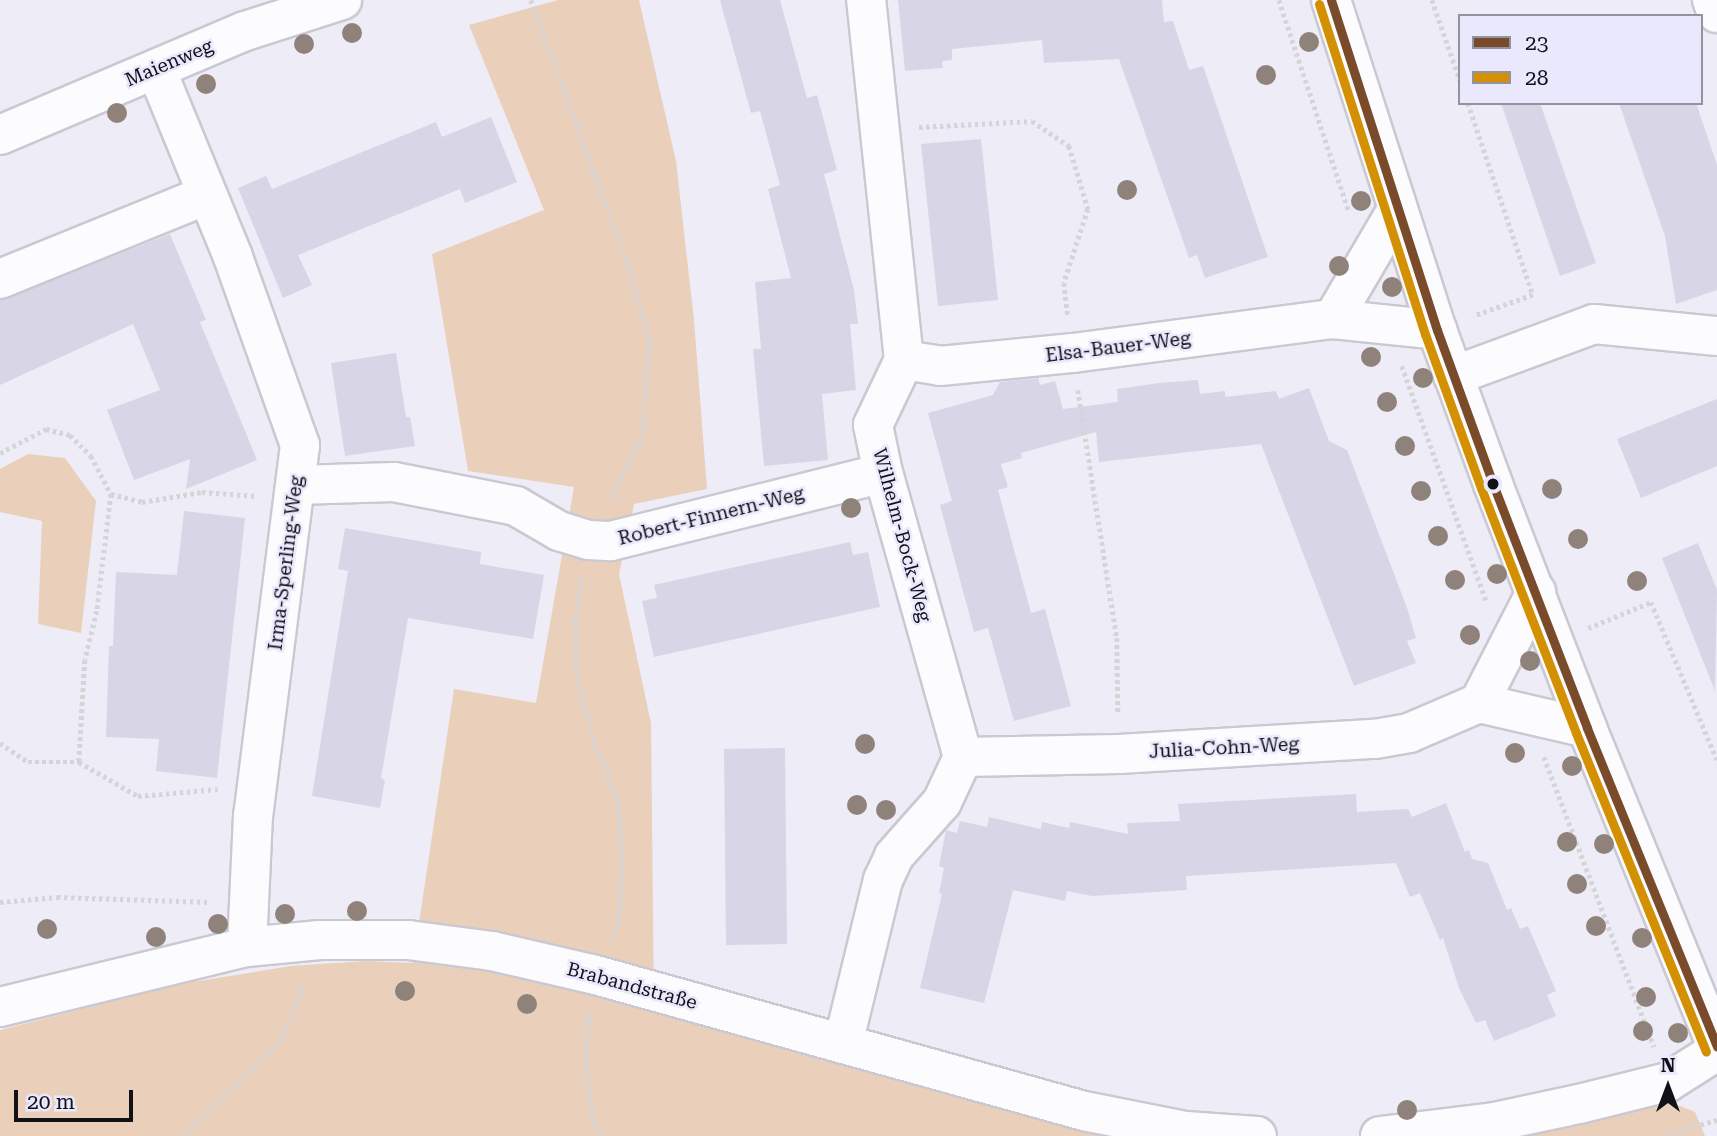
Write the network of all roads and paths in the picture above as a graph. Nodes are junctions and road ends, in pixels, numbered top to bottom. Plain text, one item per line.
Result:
1 (531, 0) edge
2 (866, 0) edge
3 (1279, 0) edge
4 (1331, 0) edge
5 (1432, 0) edge
6 (1712, 0) edge
7 (334, 1) edge
8 (1717, 13) edge
9 (156, 69) junction
10 (1458, 74) edge
11 (1469, 105) edge
12 (0, 135) edge
13 (207, 195) junction
14 (1397, 210) junction
15 (1365, 261) junction
16 (0, 279) edge
17 (1333, 319) junction
18 (1388, 327) junction
19 (1437, 330) junction
20 (1717, 336) edge
21 (904, 360) junction
22 (1453, 376) junction
23 (0, 453) edge
24 (883, 473) junction
25 (295, 492) junction
26 (111, 494) junction
27 (589, 540) junction
28 (1536, 592) junction
29 (1555, 642) junction
30 (1504, 653) junction
31 (1479, 703) junction
32 (1528, 714) junction
33 (1587, 728) junction
34 (0, 743) edge
35 (963, 757) junction
36 (1717, 761) edge
37 (79, 762) junction
38 (258, 785) junction
39 (320, 940) junction
40 (247, 947) junction
41 (592, 974) junction
42 (0, 1007) edge
43 (844, 1044) junction
44 (1717, 1049) edge
45 (1668, 1082) junction
46 (1717, 1120) edge
47 (183, 1136) edge
48 (601, 1136) edge
49 (1257, 1136) edge
50 (1380, 1136) edge
51 (1660, 1136) edge

1 - 27 path
2 - 21 street
3 - 15 path
4 - 14 street
5 - 10 path
6 - 8 street
7 - 9 street, Maienweg
9 - 12 street, Maienweg
9 - 13 street, Irma-Sperling-Weg
11 - 19 path
13 - 16 street
13 - 25 street, Irma-Sperling-Weg
14 - 15 street
14 - 19 street
15 - 17 street
17 - 18 street, Elsa-Bauer-Weg
17 - 21 street, Elsa-Bauer-Weg
18 - 19 street, Elsa-Bauer-Weg
18 - 30 path
19 - 22 street
20 - 22 street
21 - 24 street, Wilhelm-Bock-Weg
22 - 28 street
23 - 26 path
24 - 27 street, Robert-Finnern-Weg
24 - 35 street, Wilhelm-Bock-Weg
25 - 26 path
25 - 27 street, Robert-Finnern-Weg
25 - 38 street, Irma-Sperling-Weg
26 - 37 path
27 - 41 path
28 - 29 street
28 - 30 street
29 - 33 street
29 - 36 path
30 - 31 street
31 - 32 street
31 - 35 street, Julia-Cohn-Weg
32 - 33 street
32 - 45 path
33 - 44 street
34 - 37 path
35 - 43 street
37 - 38 path
38 - 40 street, Irma-Sperling-Weg
39 - 40 street, Brabandstraße
39 - 41 street, Brabandstraße
39 - 47 path
40 - 42 street, Brabandstraße
41 - 43 street, Brabandstraße
41 - 48 path
43 - 49 street, Brabandstraße
44 - 45 street
45 - 50 street
46 - 51 path

